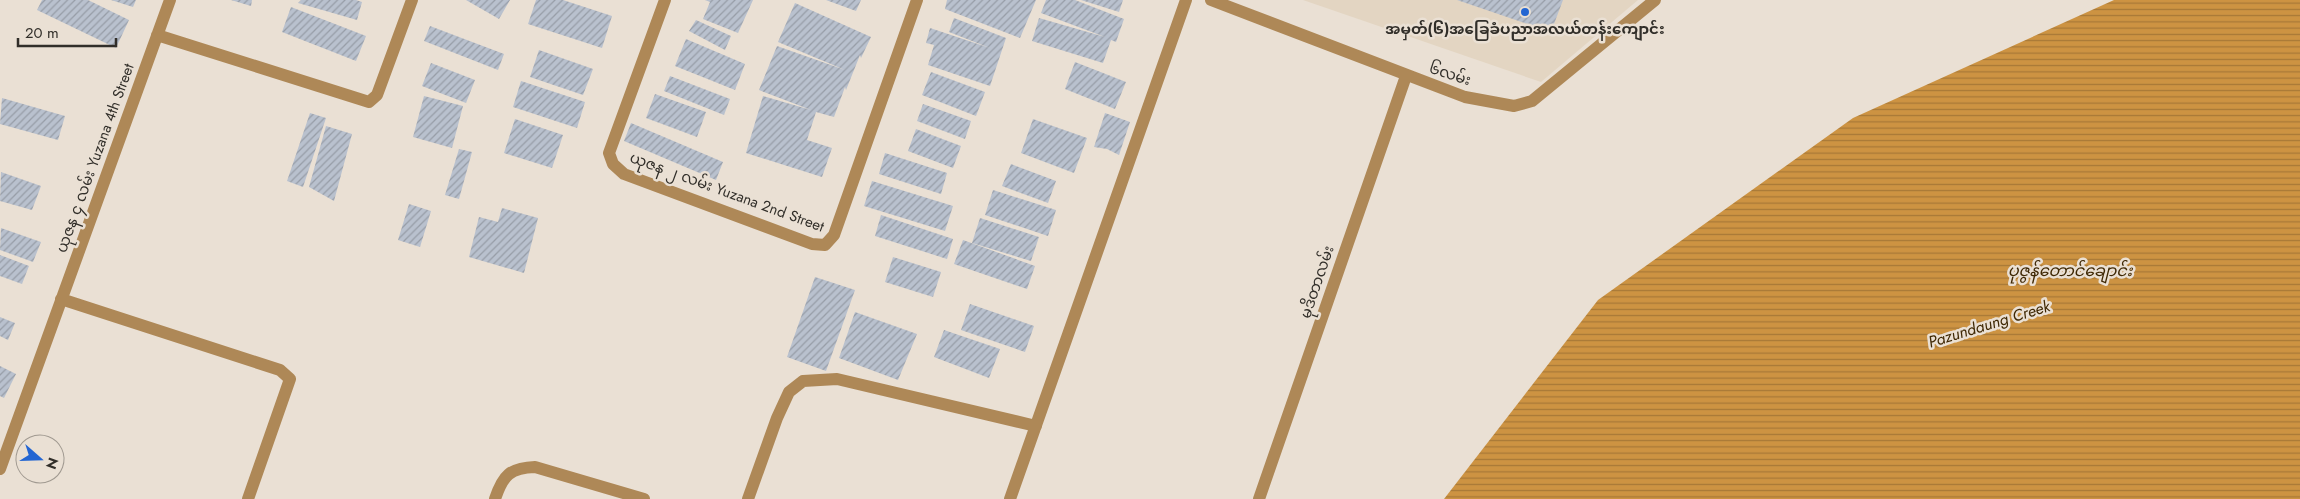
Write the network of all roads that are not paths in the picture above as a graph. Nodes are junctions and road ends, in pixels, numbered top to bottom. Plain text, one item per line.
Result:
1 (170, 0) edge
2 (412, 0) edge
3 (665, 0) edge
4 (917, 0) edge
5 (1186, 0) edge
6 (1211, 0) edge
7 (1655, 0) edge
8 (157, 36) junction
9 (1406, 76) junction
10 (61, 299) junction
11 (1036, 426) junction
12 (0, 469) edge
13 (248, 499) edge
14 (495, 499) edge
15 (644, 499) edge
16 (748, 499) edge
17 (1010, 499) edge
18 (1259, 499) edge

1 - 8 street, ယုဇန ၄ လမ်း Yuzana 4th Street
2 - 8 street
3 - 4 street, ယုဇန ၂ လမ်း Yuzana 2nd Street
5 - 11 street
6 - 9 street, ၆လမ်း
7 - 9 street, ၆လမ်း
8 - 10 street, ယုဇန ၄ လမ်း Yuzana 4th Street
9 - 18 street, မုဒိတာလမ်း
10 - 12 street, ယုဇန ၄ လမ်း Yuzana 4th Street
10 - 13 street
11 - 16 street
11 - 17 street
14 - 15 street

